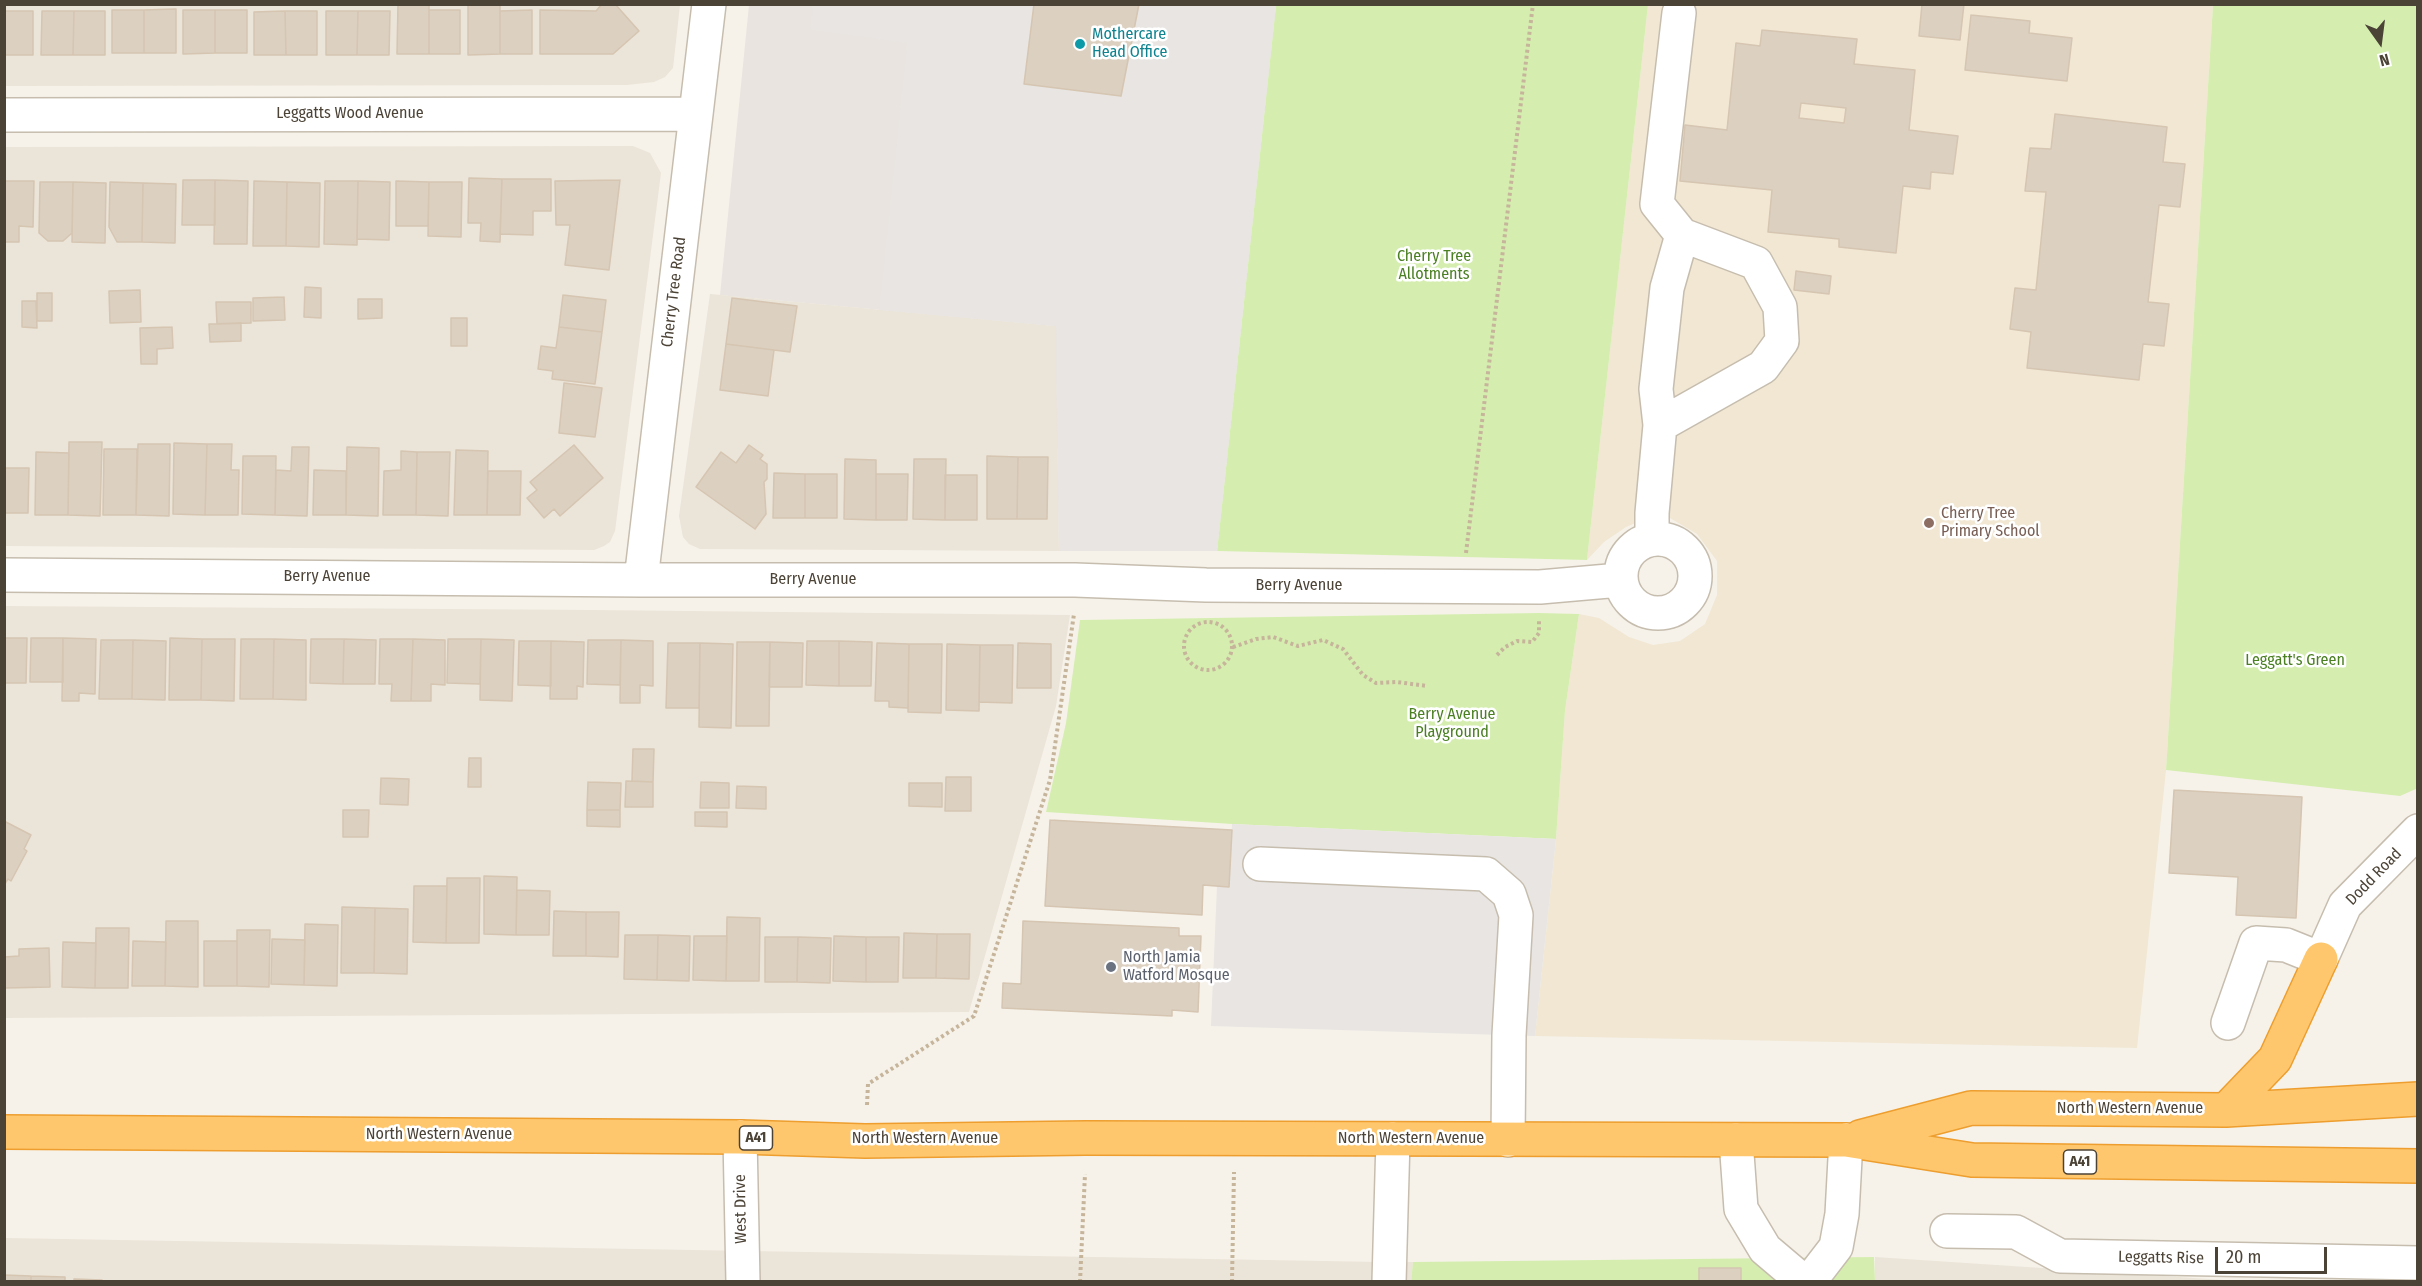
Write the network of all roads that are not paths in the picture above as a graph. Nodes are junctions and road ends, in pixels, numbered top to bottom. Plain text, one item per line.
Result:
1 (709, 4) edge
2 (1679, 13) dead end
3 (695, 114) junction
4 (4, 115) edge
5 (1682, 235) junction
6 (1660, 425) junction
7 (1652, 539) junction
8 (4, 575) edge
9 (641, 580) junction
10 (1620, 580) junction
11 (2418, 831) edge
12 (1260, 864) dead end
13 (2321, 959) junction
14 (2228, 1023) dead end
15 (2418, 1099) edge
16 (2226, 1110) junction
17 (4, 1132) edge
18 (740, 1137) junction
19 (1393, 1140) junction
20 (1508, 1140) junction
21 (1736, 1140) junction
22 (1846, 1140) junction
23 (2418, 1166) edge
24 (1947, 1231) dead end
25 (2418, 1263) edge
26 (743, 1281) edge
27 (1389, 1281) edge
28 (1804, 1281) edge
29 (1809, 1281) edge

1 - 3 street, Cherry Tree Road
2 - 5 street
3 - 4 street, Leggatts Wood Avenue
3 - 9 street, Cherry Tree Road
5 - 6 street
5 - 6 street
6 - 7 street
7 - 10 street
7 - 10 street
8 - 9 street, Berry Avenue
9 - 10 street, Berry Avenue
11 - 13 street, Dodd Road
12 - 20 street
13 - 14 street
13 - 16 highway
15 - 16 highway, North Western Avenue / A41
16 - 22 highway, North Western Avenue / A41
17 - 18 highway, North Western Avenue / A41
18 - 19 highway, North Western Avenue / A41
18 - 26 street, West Drive
19 - 20 highway, North Western Avenue / A41
19 - 27 street
20 - 21 highway, North Western Avenue / A41
21 - 22 highway, North Western Avenue / A41
21 - 28 street
22 - 23 highway, North Western Avenue / A41
22 - 29 street
24 - 25 street, Leggatts Rise

